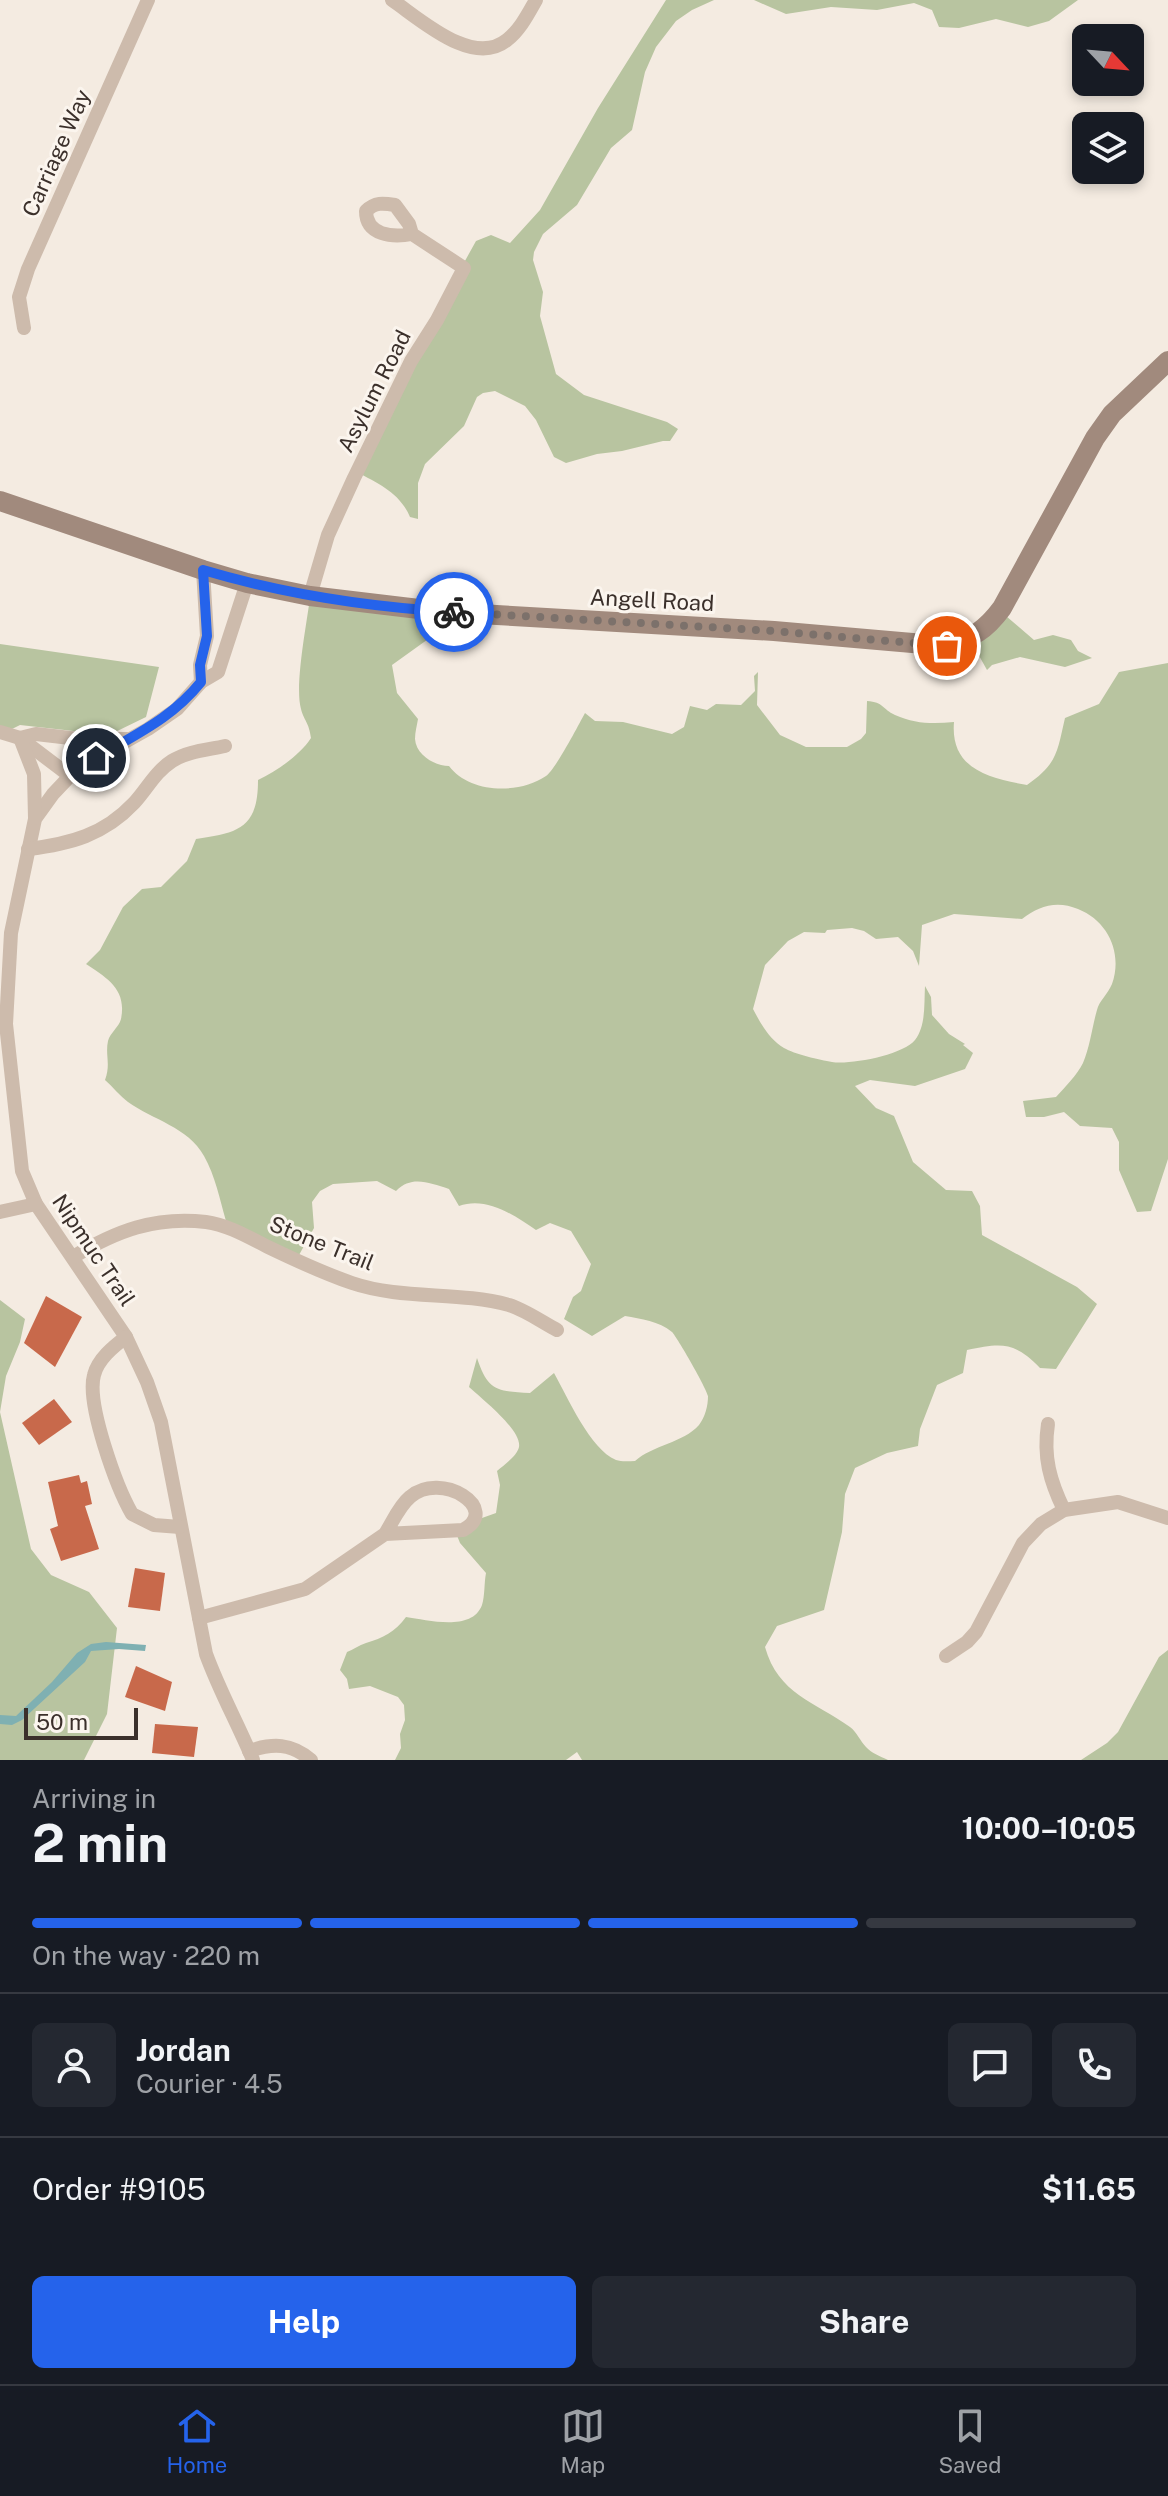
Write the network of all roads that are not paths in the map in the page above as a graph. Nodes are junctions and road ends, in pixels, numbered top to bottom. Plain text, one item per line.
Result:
1 (148, 0) edge
2 (392, 0) edge
3 (536, 0) edge
4 (412, 234) dead end
5 (24, 328) dead end
6 (1168, 361) edge
7 (0, 501) edge
8 (203, 570) junction
9 (247, 583) junction
10 (310, 596) junction
11 (201, 682) junction
12 (0, 732) edge
13 (20, 738) junction
14 (128, 739) junction
15 (225, 746) dead end
16 (70, 776) junction
17 (35, 819) junction
18 (28, 849) junction
19 (6, 1103) edge
20 (36, 1204) junction
21 (0, 1212) edge
22 (73, 1257) junction
23 (557, 1330) dead end
24 (126, 1337) junction
25 (1048, 1424) dead end
26 (1064, 1510) junction
27 (1168, 1518) edge
28 (180, 1527) junction
29 (385, 1534) junction
30 (199, 1618) junction
31 (946, 1656) dead end
32 (251, 1755) edge
33 (311, 1760) edge

1 - 5 street, Carriage Way
2 - 3 street
4 - 10 street, Asylum Road
6 - 10 street, Angell Road
7 - 8 street, Angell Road
8 - 9 street, Angell Road
8 - 11 street
9 - 10 street, Angell Road
9 - 11 street, Nipmuc Trail
11 - 14 street, Nipmuc Trail
12 - 13 street
13 - 14 street
13 - 16 street
13 - 17 street
14 - 16 street, Nipmuc Trail
15 - 18 street
16 - 17 street, Nipmuc Trail
17 - 18 street, Nipmuc Trail
18 - 19 street, Nipmuc Trail
19 - 20 street, Nipmuc Trail
20 - 21 street
20 - 22 street, Nipmuc Trail
22 - 23 street, Stone Trail
22 - 24 street, Nipmuc Trail
24 - 28 street, Nipmuc Trail
24 - 28 street
25 - 26 street
26 - 27 street
26 - 31 street
28 - 30 street, Nipmuc Trail
29 - 29 street
29 - 30 street
30 - 32 street, Nipmuc Trail
32 - 33 street

